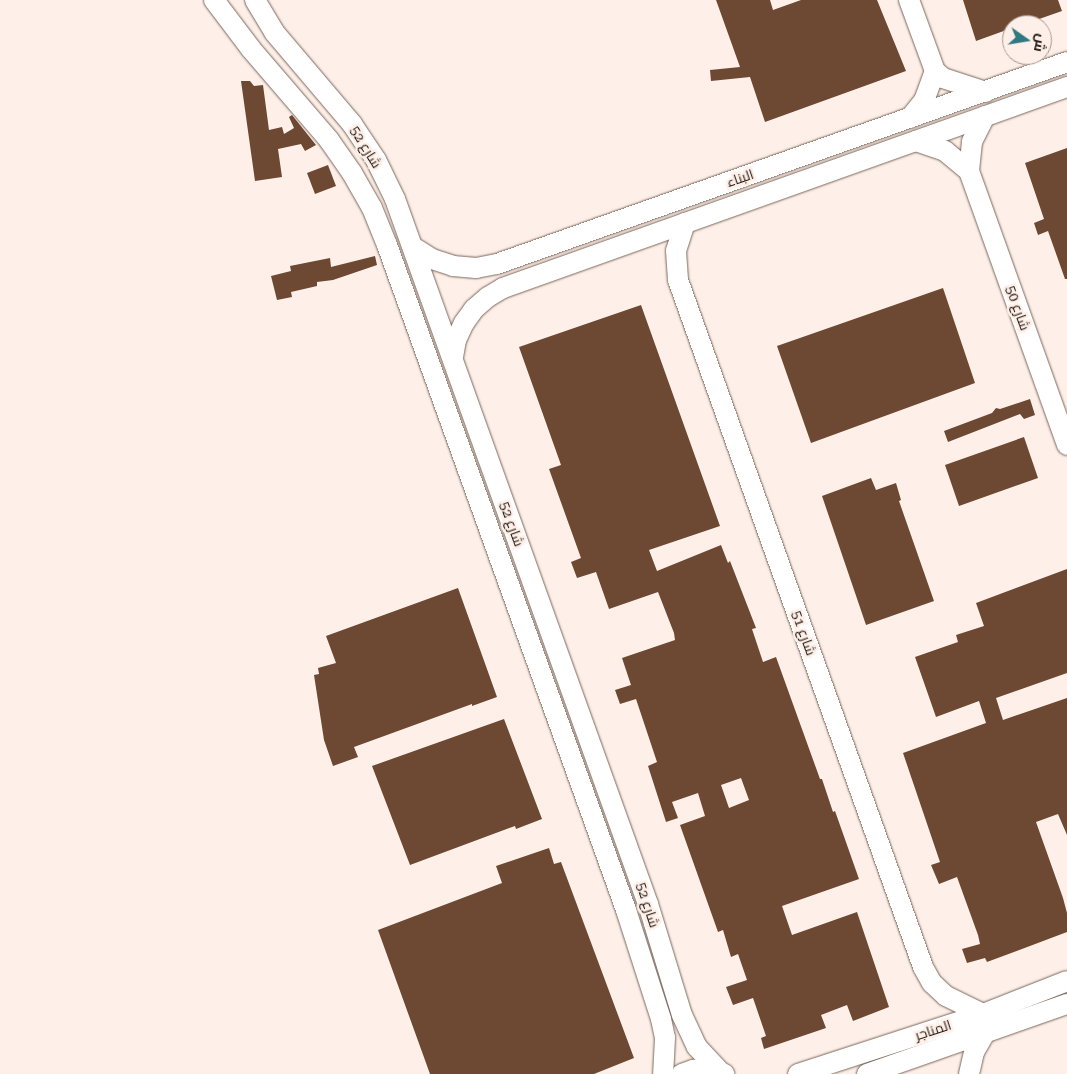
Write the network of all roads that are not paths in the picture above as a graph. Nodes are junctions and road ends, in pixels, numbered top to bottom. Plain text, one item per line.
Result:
1 (214, 0) edge
2 (255, 0) edge
3 (910, 0) edge
4 (1067, 62) edge
5 (935, 71) junction
6 (1067, 87) edge
7 (986, 92) junction
8 (985, 116) junction
9 (910, 118) junction
10 (916, 141) junction
11 (969, 172) junction
12 (684, 223) junction
13 (413, 247) junction
14 (453, 357) junction
15 (1067, 445) edge
16 (1067, 981) edge
17 (1067, 1004) edge
18 (984, 1024) junction
19 (722, 1073) edge
20 (663, 1074) edge
21 (682, 1074) edge
22 (798, 1074) edge
23 (867, 1074) edge
24 (968, 1074) edge

1 - 20 street, شارع 52
2 - 13 street, شارع 52
3 - 5 street
4 - 7 street, البناء
5 - 7 street
5 - 9 street
6 - 8 street, البناء
7 - 9 street, البناء
8 - 10 street, البناء
8 - 11 street, شارع 50
9 - 13 street, البناء
10 - 11 street, شارع 50
10 - 12 street, البناء
11 - 15 street, شارع 50
12 - 14 street, البناء
12 - 18 street, شارع 51
13 - 14 street, شارع 52
14 - 19 street, شارع 52
16 - 18 street, المناجر
17 - 18 street, المناجر
18 - 22 street, المناجر
18 - 23 street, المناجر
18 - 24 street
19 - 21 street

